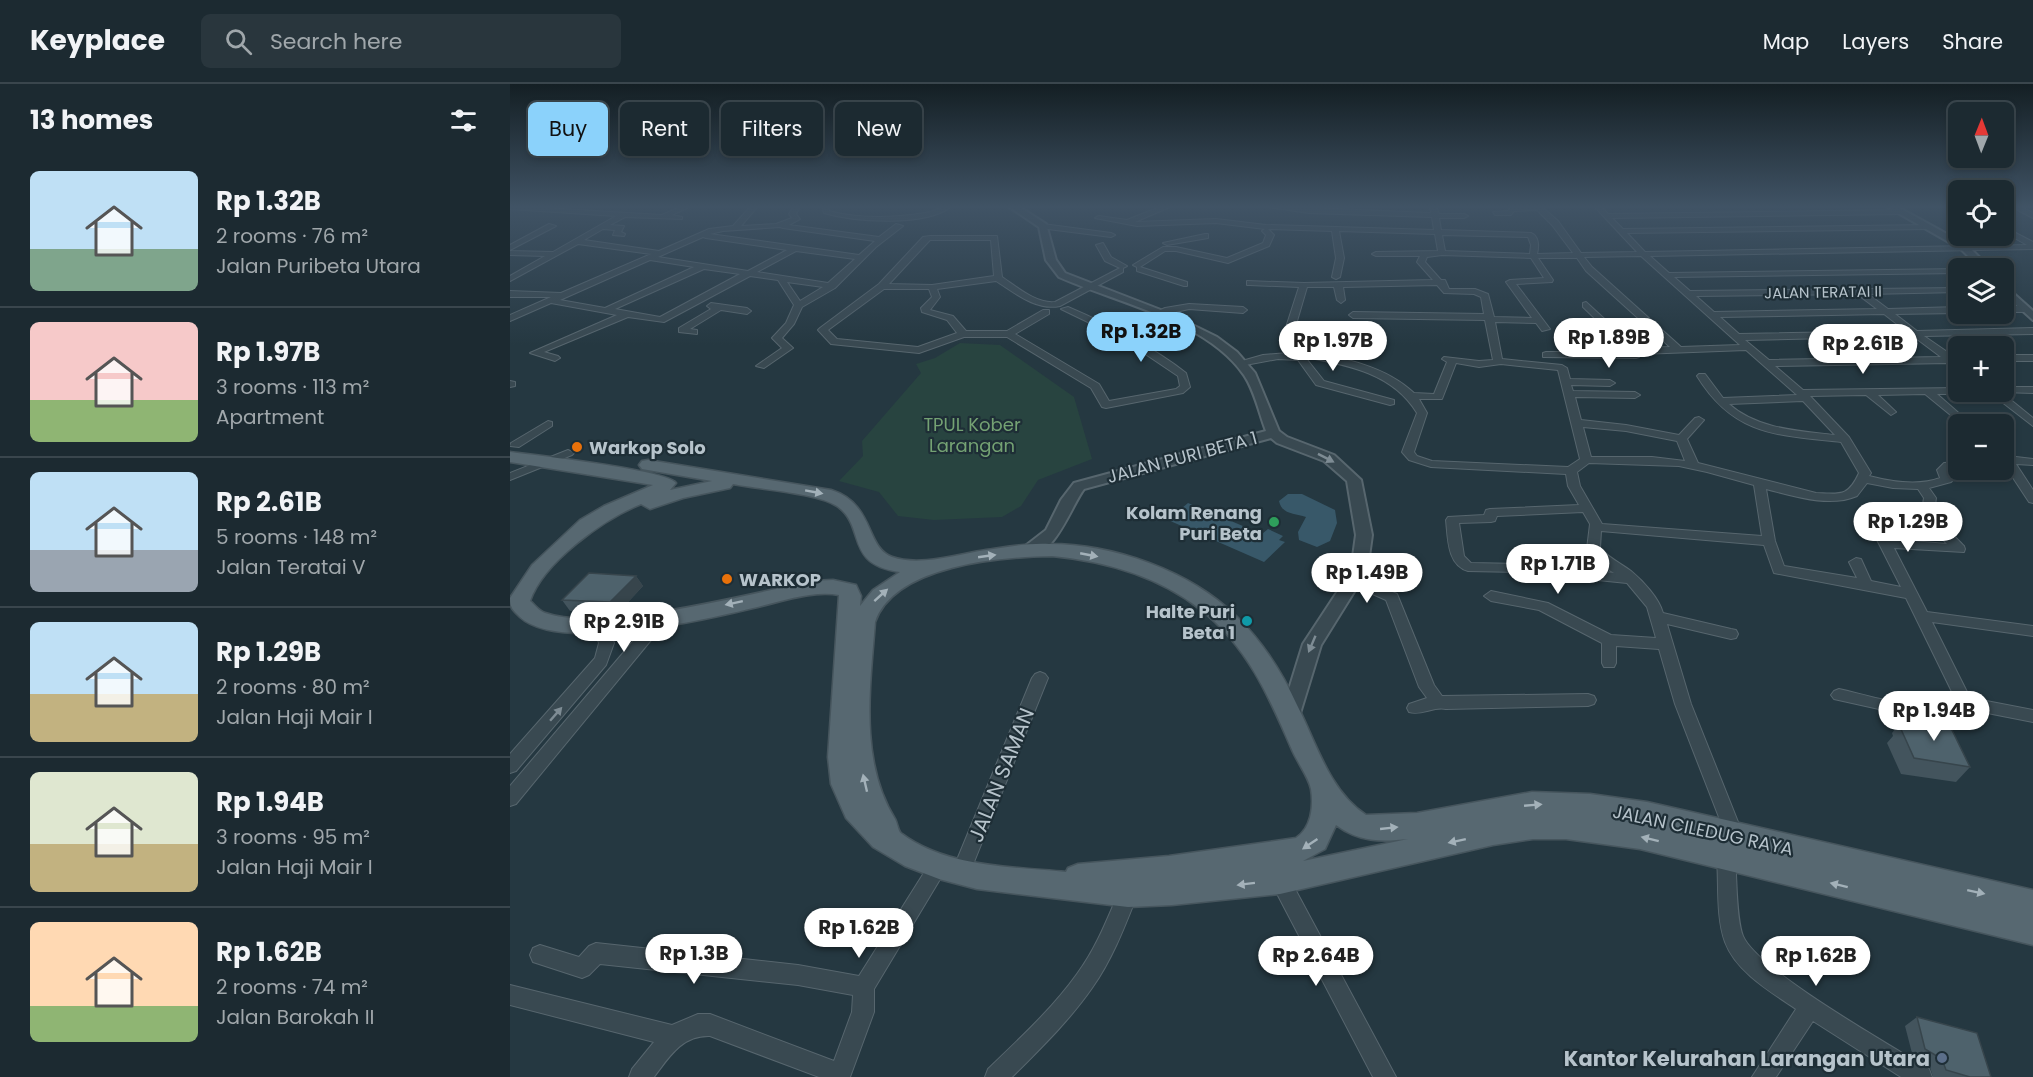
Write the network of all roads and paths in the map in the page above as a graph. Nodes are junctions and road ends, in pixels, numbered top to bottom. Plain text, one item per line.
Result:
1 (540, 252) edge
2 (556, 252) edge
3 (649, 252) edge
4 (664, 252) edge
5 (788, 252) edge
6 (821, 252) edge
7 (863, 252) edge
8 (914, 252) edge
9 (995, 252) edge
10 (1049, 252) edge
11 (1104, 252) edge
12 (1155, 252) edge
13 (1191, 252) edge
14 (1249, 252) edge
15 (1339, 252) edge
16 (1406, 252) edge
17 (1429, 252) edge
18 (1458, 252) edge
19 (1533, 252) edge
20 (1574, 252) edge
21 (1696, 252) edge
22 (1807, 252) edge
23 (510, 253) edge
24 (1642, 253) junction
25 (660, 254) junction
26 (1376, 254) dead end
27 (1576, 255) junction
28 (1533, 256) junction
29 (858, 257) junction
30 (650, 258) junction
31 (702, 266) junction
32 (1139, 267) junction
33 (1123, 269) junction
34 (1948, 271) edge
35 (750, 273) junction
36 (1834, 273) junction
37 (1666, 275) junction
38 (781, 278) junction
39 (998, 278) junction
40 (510, 279) edge
41 (1337, 281) junction
42 (1442, 282) junction
43 (1250, 283) dead end
44 (1184, 284) dead end
45 (1304, 285) junction
46 (832, 286) junction
47 (882, 286) junction
48 (932, 287) junction
49 (1092, 288) junction
50 (1948, 290) edge
51 (1858, 291) junction
52 (510, 294) edge
53 (1688, 294) junction
54 (564, 295) junction
55 (2014, 299) edge
56 (1341, 300) dead end
57 (551, 301) junction
58 (694, 303) junction
59 (798, 305) junction
60 (1586, 305) dead end
61 (720, 307) junction
62 (1056, 307) junction
63 (2014, 309) edge
64 (2024, 309) junction
65 (1243, 310) dead end
66 (1948, 310) edge
67 (605, 311) junction
68 (747, 311) dead end
69 (1886, 312) junction
70 (625, 315) junction
71 (1162, 315) junction
72 (1353, 315) dead end
73 (1712, 315) junction
74 (2033, 317) edge
75 (510, 318) edge
76 (1489, 318) junction
77 (2033, 331) edge
78 (694, 332) dead end
79 (1915, 333) junction
80 (963, 334) junction
81 (1009, 334) junction
82 (1737, 337) junction
83 (1749, 347) junction
84 (1679, 350) junction
85 (1634, 351) junction
86 (1288, 353) junction
87 (1546, 356) junction
88 (1948, 356) edge
89 (555, 358) dead end
90 (2014, 358) edge
91 (2033, 358) edge
92 (1498, 362) junction
93 (1948, 362) edge
94 (1240, 363) junction
95 (1766, 363) junction
96 (761, 366) dead end
97 (1702, 376) dead end
98 (1610, 383) dead end
99 (1569, 388) junction
100 (2014, 390) edge
101 (2033, 390) edge
102 (1928, 392) junction
103 (1948, 392) edge
104 (1870, 393) junction
105 (1635, 395) dead end
106 (1414, 396) junction
107 (1804, 396) junction
108 (1722, 401) junction
109 (1390, 402) dead end
110 (2007, 402) edge
111 (1891, 412) dead end
112 (1953, 414) edge
113 (1699, 420) dead end
114 (1575, 423) junction
115 (2033, 423) edge
116 (548, 424) dead end
117 (1273, 433) junction
118 (1845, 438) junction
119 (1681, 439) junction
120 (512, 449) edge
121 (568, 453) junction
122 (1586, 460) junction
123 (2014, 461) edge
124 (546, 462) junction
125 (2033, 462) edge
126 (1693, 465) junction
127 (1948, 465) edge
128 (635, 469) junction
129 (1571, 471) junction
130 (512, 475) edge
131 (669, 475) junction
132 (2014, 475) edge
133 (1863, 478) junction
134 (1759, 481) junction
135 (756, 482) junction
136 (1920, 484) junction
137 (2033, 500) edge
138 (1586, 508) junction
139 (1876, 526) dead end
140 (1596, 527) junction
141 (1769, 541) junction
142 (1886, 543) junction
143 (1030, 551) junction
144 (558, 553) junction
145 (943, 562) junction
146 (1856, 562) dead end
147 (1630, 579) junction
148 (1352, 584) junction
149 (1866, 584) junction
150 (1911, 594) junction
151 (1491, 596) dead end
152 (1923, 616) junction
153 (667, 618) junction
154 (1659, 618) junction
155 (600, 625) junction
156 (2033, 631) edge
157 (1731, 634) dead end
158 (1609, 640) junction
159 (1666, 644) junction
160 (1609, 663) dead end
161 (616, 674) junction
162 (591, 675) junction
163 (1040, 678) dead end
164 (1839, 695) dead end
165 (1588, 700) dead end
166 (1967, 700) junction
167 (1437, 701) junction
168 (1414, 708) dead end
169 (1291, 715) junction
170 (2033, 716) edge
171 (564, 736) junction
172 (535, 738) junction
173 (510, 766) edge
174 (1324, 791) junction
175 (510, 799) edge
176 (1731, 848) junction
177 (904, 851) junction
178 (950, 869) junction
179 (1280, 880) junction
180 (1028, 882) junction
181 (1940, 884) junction
182 (1892, 885) junction
183 (1128, 892) junction
184 (2033, 904) edge
185 (1959, 912) junction
186 (2033, 930) edge
187 (540, 955) dead end
188 (864, 987) junction
189 (510, 995) edge
190 (1810, 1007) junction
191 (674, 1036) junction
192 (840, 1075) edge
193 (640, 1077) edge
194 (996, 1077) edge
195 (1384, 1077) edge
196 (1763, 1077) edge
197 (1921, 1077) edge

1 - 23 street
2 - 40 street
3 - 25 street
4 - 25 street
5 - 35 street
6 - 29 street
7 - 29 street
8 - 47 street
9 - 39 street
10 - 49 street
11 - 33 street
12 - 32 street
13 - 14 street
15 - 41 street
16 - 26 street
17 - 42 street
18 - 28 street
19 - 28 street
20 - 27 street
21 - 24 street
22 - 36 street
24 - 27 street
24 - 37 street
25 - 30 street
27 - 28 street
27 - 84 street
28 - 76 street
29 - 46 street
30 - 31 street
30 - 54 street
31 - 35 street
31 - 67 street
32 - 33 street
32 - 44 street
33 - 49 street
34 - 36 street
35 - 38 street
35 - 58 street
36 - 37 street
36 - 51 street
37 - 53 street
38 - 46 street
38 - 59 street
39 - 48 street
39 - 62 street
41 - 42 street
41 - 45 street
41 - 56 street
42 - 76 street
43 - 45 street
45 - 86 street
46 - 59 street
47 - 48 street
47 - 80 street
48 - 80 street
49 - 62 street
49 - 71 street
50 - 51 street, JALAN TERATAI II
51 - 53 street, JALAN TERATAI II
51 - 69 street
52 - 54 street
53 - 73 street
54 - 57 street
55 - 64 street
57 - 67 street
57 - 75 street
58 - 61 street
58 - 70 street
59 - 96 street
60 - 85 street
61 - 68 street
61 - 78 street
62 - 81 street
62 - 81 street
63 - 64 street
64 - 74 street
65 - 71 street
66 - 69 street
67 - 70 street
69 - 73 street
69 - 79 street
70 - 89 street
71 - 94 street
72 - 76 street
73 - 82 street
76 - 92 street
77 - 79 street
79 - 82 street
79 - 88 street
80 - 81 street
82 - 83 street
83 - 84 street
83 - 95 street
84 - 85 street
85 - 87 street
86 - 94 street
86 - 106 street
86 - 109 street
87 - 92 street
87 - 99 street
90 - 91 street
92 - 106 street
93 - 95 street
94 - 117 street
95 - 107 street
97 - 108 street
98 - 99 street
99 - 105 street
99 - 114 street
100 - 101 street
102 - 103 street
102 - 104 street
102 - 112 street
104 - 107 street
104 - 111 street
106 - 129 street
107 - 108 street
107 - 118 street
108 - 118 street
110 - 115 street
113 - 119 street
114 - 119 street
114 - 122 street
116 - 120 street
117 - 143 street, JALAN PURI BETA 1
117 -> 148 street, JALAN PURI BETA 1
118 - 133 street
119 - 126 street
120 - 121 main road
120 - 124 main road
121 - 124 street
121 - 128 main road
122 - 126 street
122 - 129 street
123 - 125 street
124 - 128 main road
124 - 130 street
126 - 134 street
127 - 136 street
128 - 131 main road, JALAN CILEDUG RAYA
129 - 138 street
131 - 135 main road, JALAN CILEDUG RAYA
131 - 144 main road
132 - 137 street
133 - 134 street
133 - 136 street
134 - 141 street
135 - 144 main road
135 -> 145 main road, JALAN CILEDUG RAYA
136 - 142 street
138 - 140 street
138 - 147 street
139 - 142 street
140 - 141 street
140 - 147 street
141 - 149 street
142 - 150 street
145 -> 143 main road, JALAN CILEDUG RAYA
143 -> 169 main road, JALAN CILEDUG RAYA
144 - 155 main road
177 -> 145 main road
146 - 149 street
147 - 154 street
148 - 167 street
148 -> 169 street, JALAN PURI BETA 1
149 - 150 street
150 - 152 street
151 - 158 street
152 - 156 street
152 - 166 street
153 - 155 main road
153 - 161 street
177 -> 153 main road, JALAN CILEDUG RAYA
154 - 157 street
154 - 159 street
155 - 162 street
158 - 159 street
158 - 160 street
159 - 176 street
161 - 162 street
161 - 171 street
172 -> 162 street
163 - 178 street, JALAN SAMAN
164 - 166 street
165 - 167 street
166 - 170 street
167 - 168 street
169 - 174 main road, JALAN CILEDUG RAYA
171 - 172 street
171 - 175 street
172 - 173 street
174 -> 176 main road, JALAN CILEDUG RAYA
174 -> 180 main road
176 -> 179 main road, JALAN CILEDUG RAYA
176 - 182 main road, JALAN CILEDUG RAYA
176 - 190 street
177 - 178 main road, JALAN CILEDUG RAYA
178 - 180 main road, JALAN CILEDUG RAYA
178 - 188 street, JALAN SAMAN
179 -> 183 main road, JALAN CILEDUG RAYA
179 - 195 street
180 - 183 main road, JALAN CILEDUG RAYA
181 - 182 main road, JALAN CILEDUG RAYA
181 -> 184 main road, JALAN CILEDUG RAYA
181 - 185 main road
182 - 185 main road, JALAN CILEDUG RAYA
183 - 194 street
185 - 186 main road, JALAN CILEDUG RAYA
187 - 188 street
188 - 192 street
189 - 191 street
190 - 196 street
190 - 197 street
191 - 192 street
191 - 193 street

